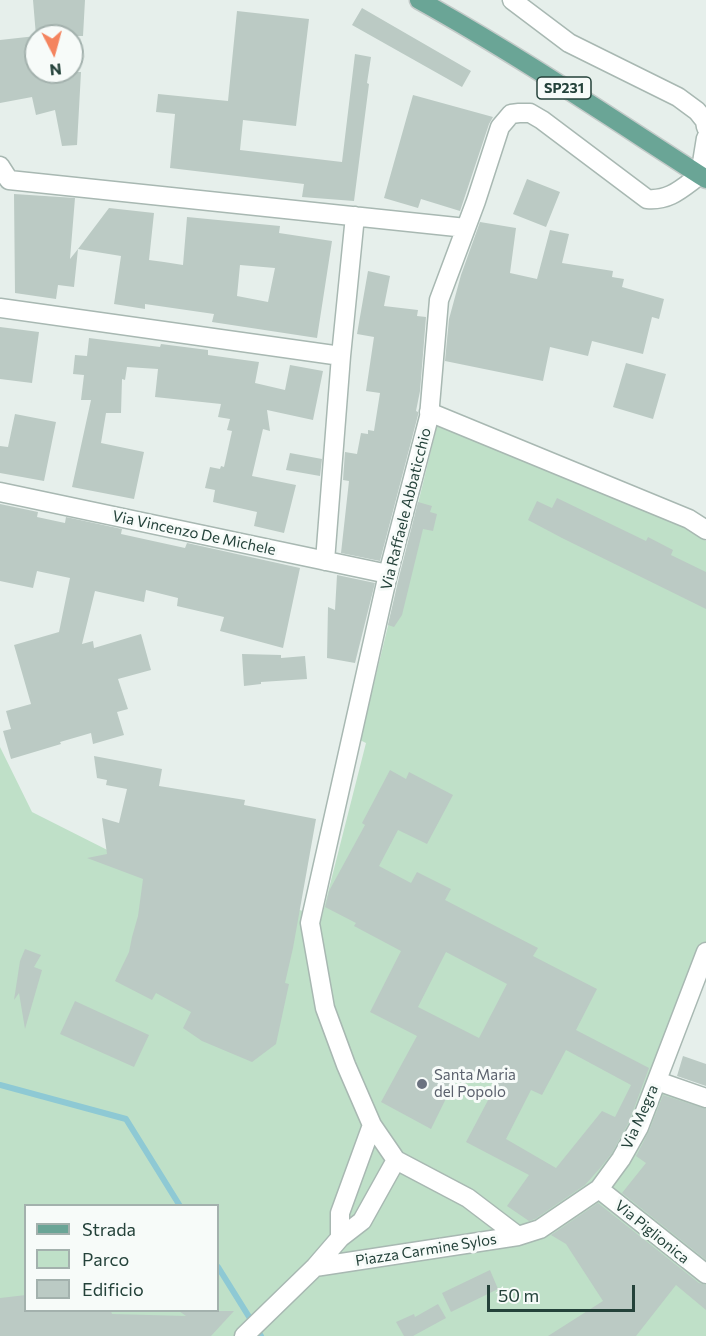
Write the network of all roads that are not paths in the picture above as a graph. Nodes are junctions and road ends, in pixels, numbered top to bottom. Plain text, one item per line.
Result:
1 (419, 0) edge
2 (512, 0) edge
3 (706, 127) edge
4 (706, 138) edge
5 (0, 166) edge
6 (703, 177) edge
7 (355, 216) junction
8 (466, 228) junction
9 (0, 308) edge
10 (341, 356) junction
11 (429, 412) junction
12 (0, 492) edge
13 (706, 530) edge
14 (325, 561) junction
15 (388, 574) junction
16 (706, 952) edge
17 (657, 1081) junction
18 (706, 1098) edge
19 (372, 1125) junction
20 (396, 1160) junction
21 (599, 1189) junction
22 (518, 1236) junction
23 (340, 1238) junction
24 (315, 1267) junction
25 (706, 1274) edge
26 (244, 1336) edge

1 - 6 main road, SP231
2 - 3 street
4 - 6 street
5 - 7 street
6 - 8 street, Via Raffaele Abbaticchio
7 - 8 street
7 - 10 street
8 - 11 street, Via Raffaele Abbaticchio
9 - 10 street
10 - 14 street
11 - 13 street
11 - 15 street, Via Raffaele Abbaticchio
12 - 14 street, Via Vincenzo De Michele
14 - 15 street, Via Vincenzo De Michele
15 - 19 street, Via Raffaele Abbaticchio
16 - 17 street, Via Megra
17 - 18 street
17 - 21 street, Via Megra
19 - 20 street, Piazza Carmine Sylos
19 - 23 street, Piazza Carmine Sylos
20 - 22 street, Piazza Carmine Sylos
20 - 23 street
21 - 22 street, Via Megra
21 - 25 street, Via Piglionica
22 - 24 street, Piazza Carmine Sylos
23 - 24 street, Piazza Carmine Sylos
24 - 26 street

